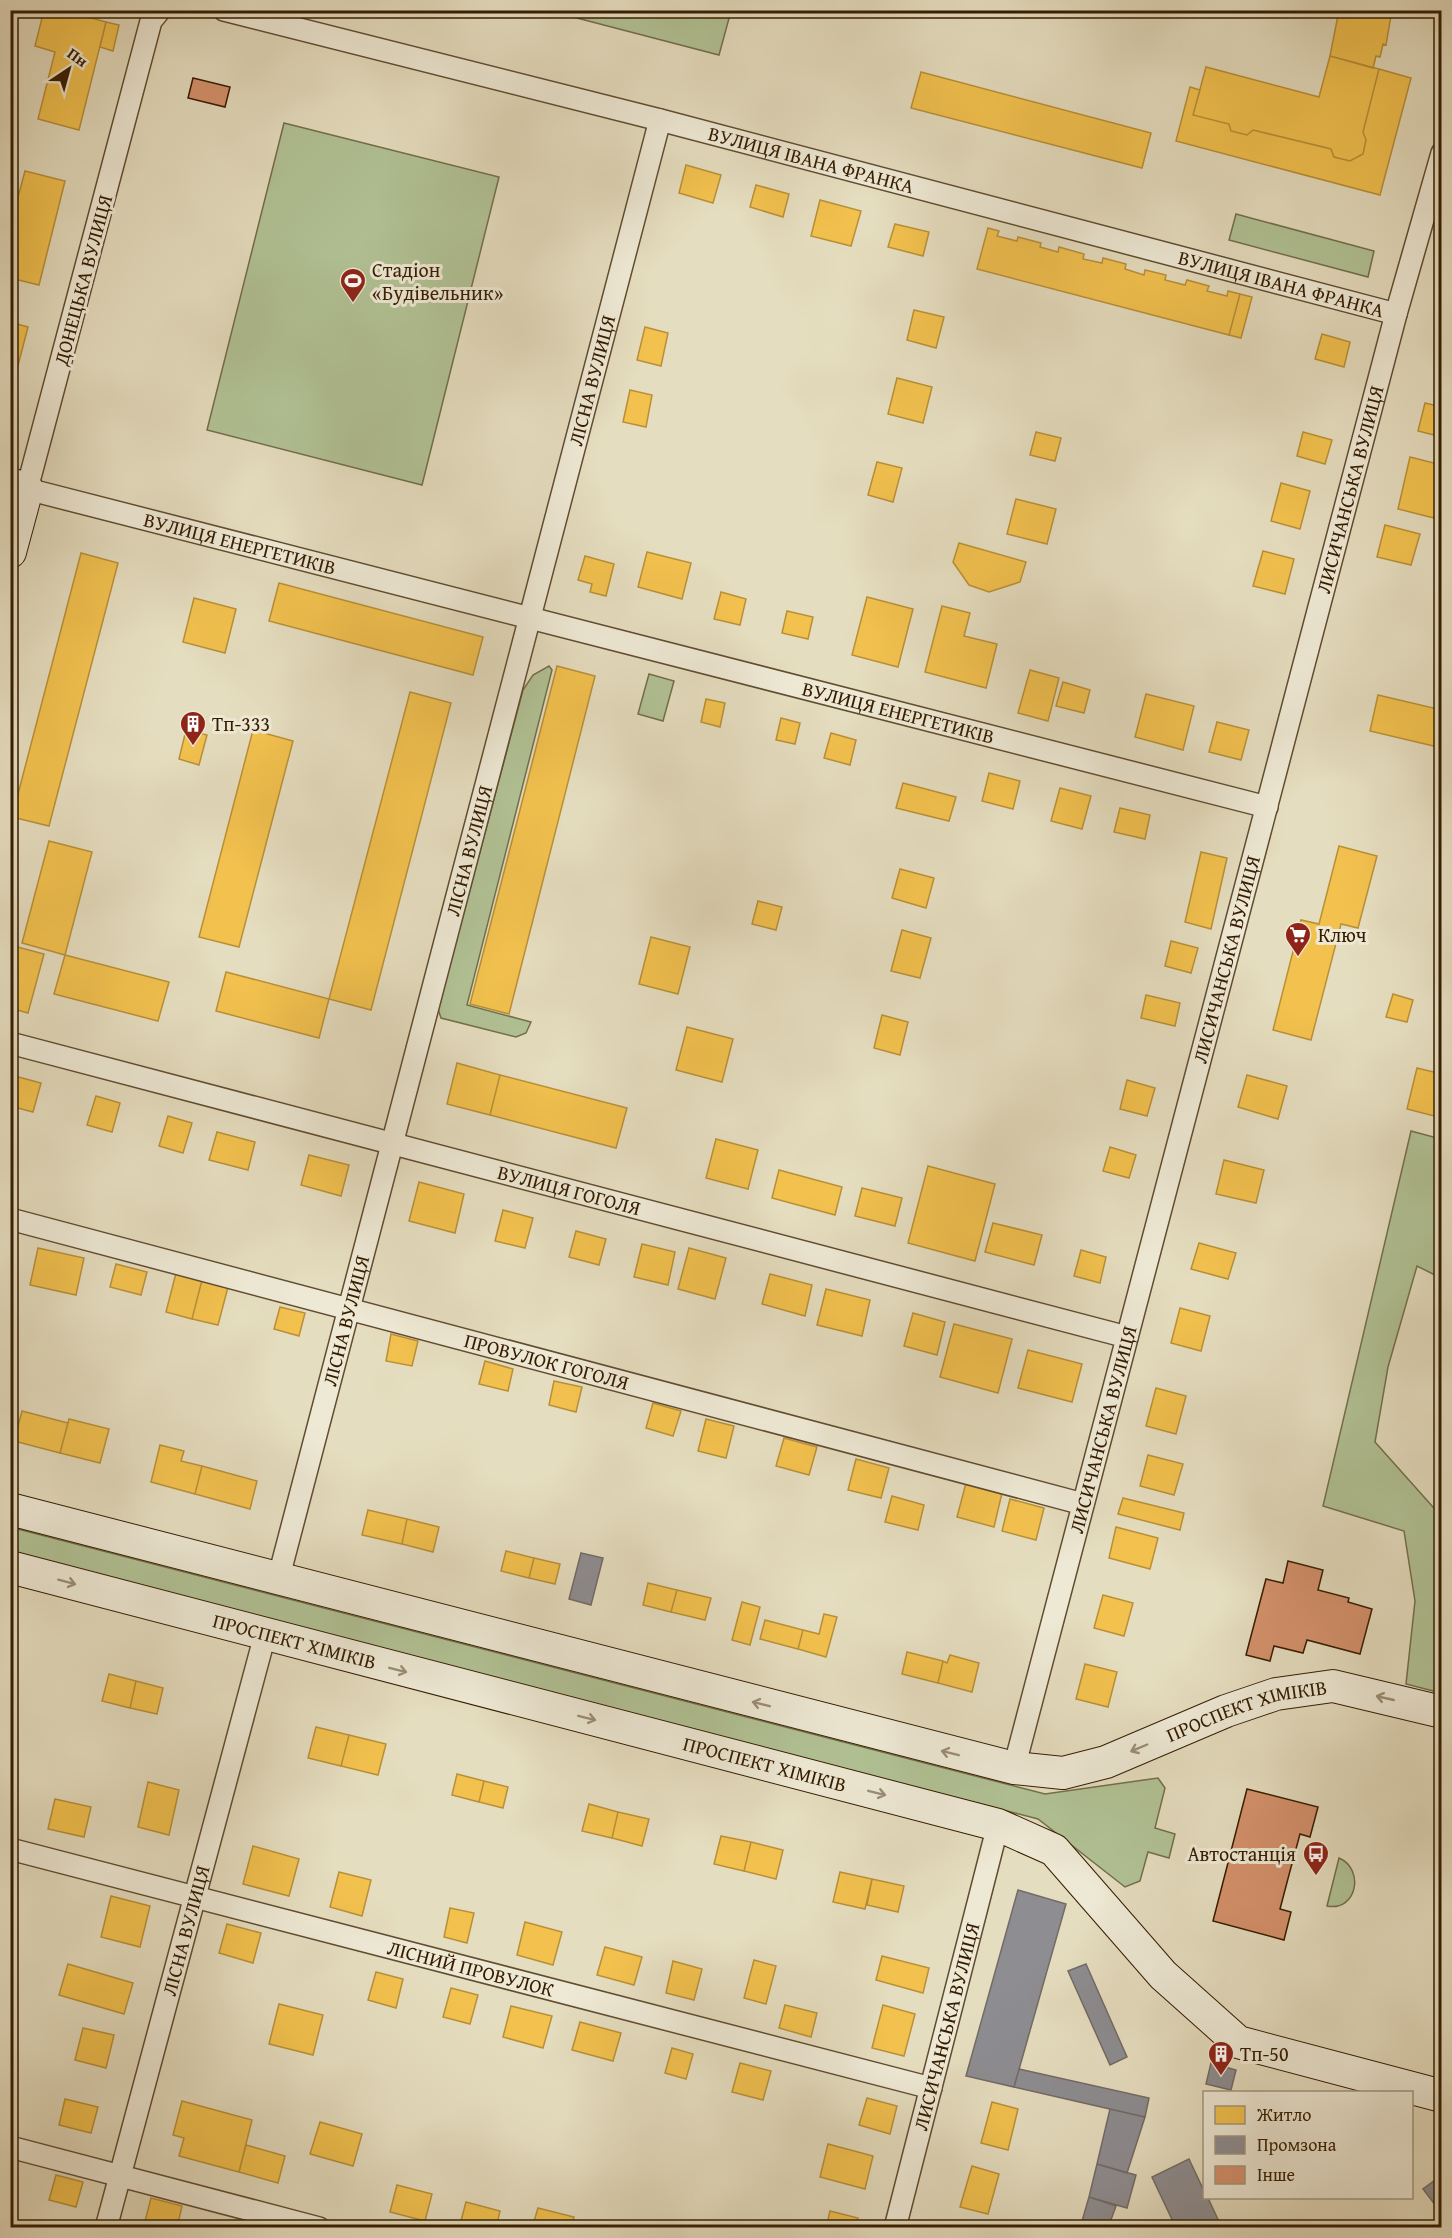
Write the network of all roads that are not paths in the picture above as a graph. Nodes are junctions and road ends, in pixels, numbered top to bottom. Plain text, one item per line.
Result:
1 (160, 10) edge
2 (224, 10) edge
3 (660, 120) junction
4 (1442, 153) edge
5 (1396, 314) junction
6 (19, 487) edge
7 (10, 552) edge
8 (530, 618) junction
9 (1267, 807) junction
10 (10, 1044) edge
11 (392, 1146) junction
12 (10, 1219) edge
13 (349, 1309) junction
14 (1127, 1337) junction
15 (1083, 1504) junction
16 (10, 1509) edge
17 (10, 1567) edge
18 (278, 1580) junction
19 (265, 1635) junction
20 (1442, 1712) edge
21 (1014, 1768) junction
22 (998, 1825) junction
23 (10, 1849) edge
24 (194, 1898) junction
25 (931, 2088) junction
26 (1442, 2096) edge
27 (10, 2147) edge
28 (120, 2176) junction
29 (106, 2228) edge
30 (319, 2228) edge
31 (895, 2228) edge

1 - 6 street, ДОНЕЦЬКА ВУЛИЦЯ
2 - 3 street, ВУЛИЦЯ ІВАНА ФРАНКА
3 - 5 street, ВУЛИЦЯ ІВАНА ФРАНКА
3 - 8 street, ЛІСНА ВУЛИЦЯ
4 - 5 street, ЛИСИЧАНСЬКА ВУЛИЦЯ
5 - 9 street, ЛИСИЧАНСЬКА ВУЛИЦЯ
6 - 7 main road, ДОНЕЦЬКА ВУЛИЦЯ
6 - 8 street, ВУЛИЦЯ ЕНЕРГЕТИКІВ
8 - 9 street, ВУЛИЦЯ ЕНЕРГЕТИКІВ
8 - 11 street, ЛІСНА ВУЛИЦЯ
9 - 14 street, ЛИСИЧАНСЬКА ВУЛИЦЯ
10 - 11 street, ВУЛИЦЯ ГОГОЛЯ
11 - 13 street, ЛІСНА ВУЛИЦЯ
11 - 14 street, ВУЛИЦЯ ГОГОЛЯ
12 - 13 street, ПРОВУЛОК ГОГОЛЯ
13 - 15 street, ПРОВУЛОК ГОГОЛЯ
13 - 18 street, ЛІСНА ВУЛИЦЯ
14 - 15 street, ЛИСИЧАНСЬКА ВУЛИЦЯ
15 - 21 street, ЛИСИЧАНСЬКА ВУЛИЦЯ
16 - 18 main road, ПРОСПЕКТ ХІМІКІВ
17 -> 19 main road, ПРОСПЕКТ ХІМІКІВ
21 -> 18 main road, ПРОСПЕКТ ХІМІКІВ
19 -> 22 main road, ПРОСПЕКТ ХІМІКІВ
19 - 24 street, ЛІСНА ВУЛИЦЯ
20 -> 21 main road, ПРОСПЕКТ ХІМІКІВ
22 - 25 street, ЛИСИЧАНСЬКА ВУЛИЦЯ
22 - 26 main road, ПРОСПЕКТ ХІМІКІВ
23 - 24 street, ЛІСНИЙ ПРОВУЛОК
24 - 25 street, ЛІСНИЙ ПРОВУЛОК
24 - 28 street, ЛІСНА ВУЛИЦЯ
25 - 31 street, ЛИСИЧАНСЬКА ВУЛИЦЯ
27 - 28 street
28 - 29 street, ЛІСНА ВУЛИЦЯ
28 - 30 street

